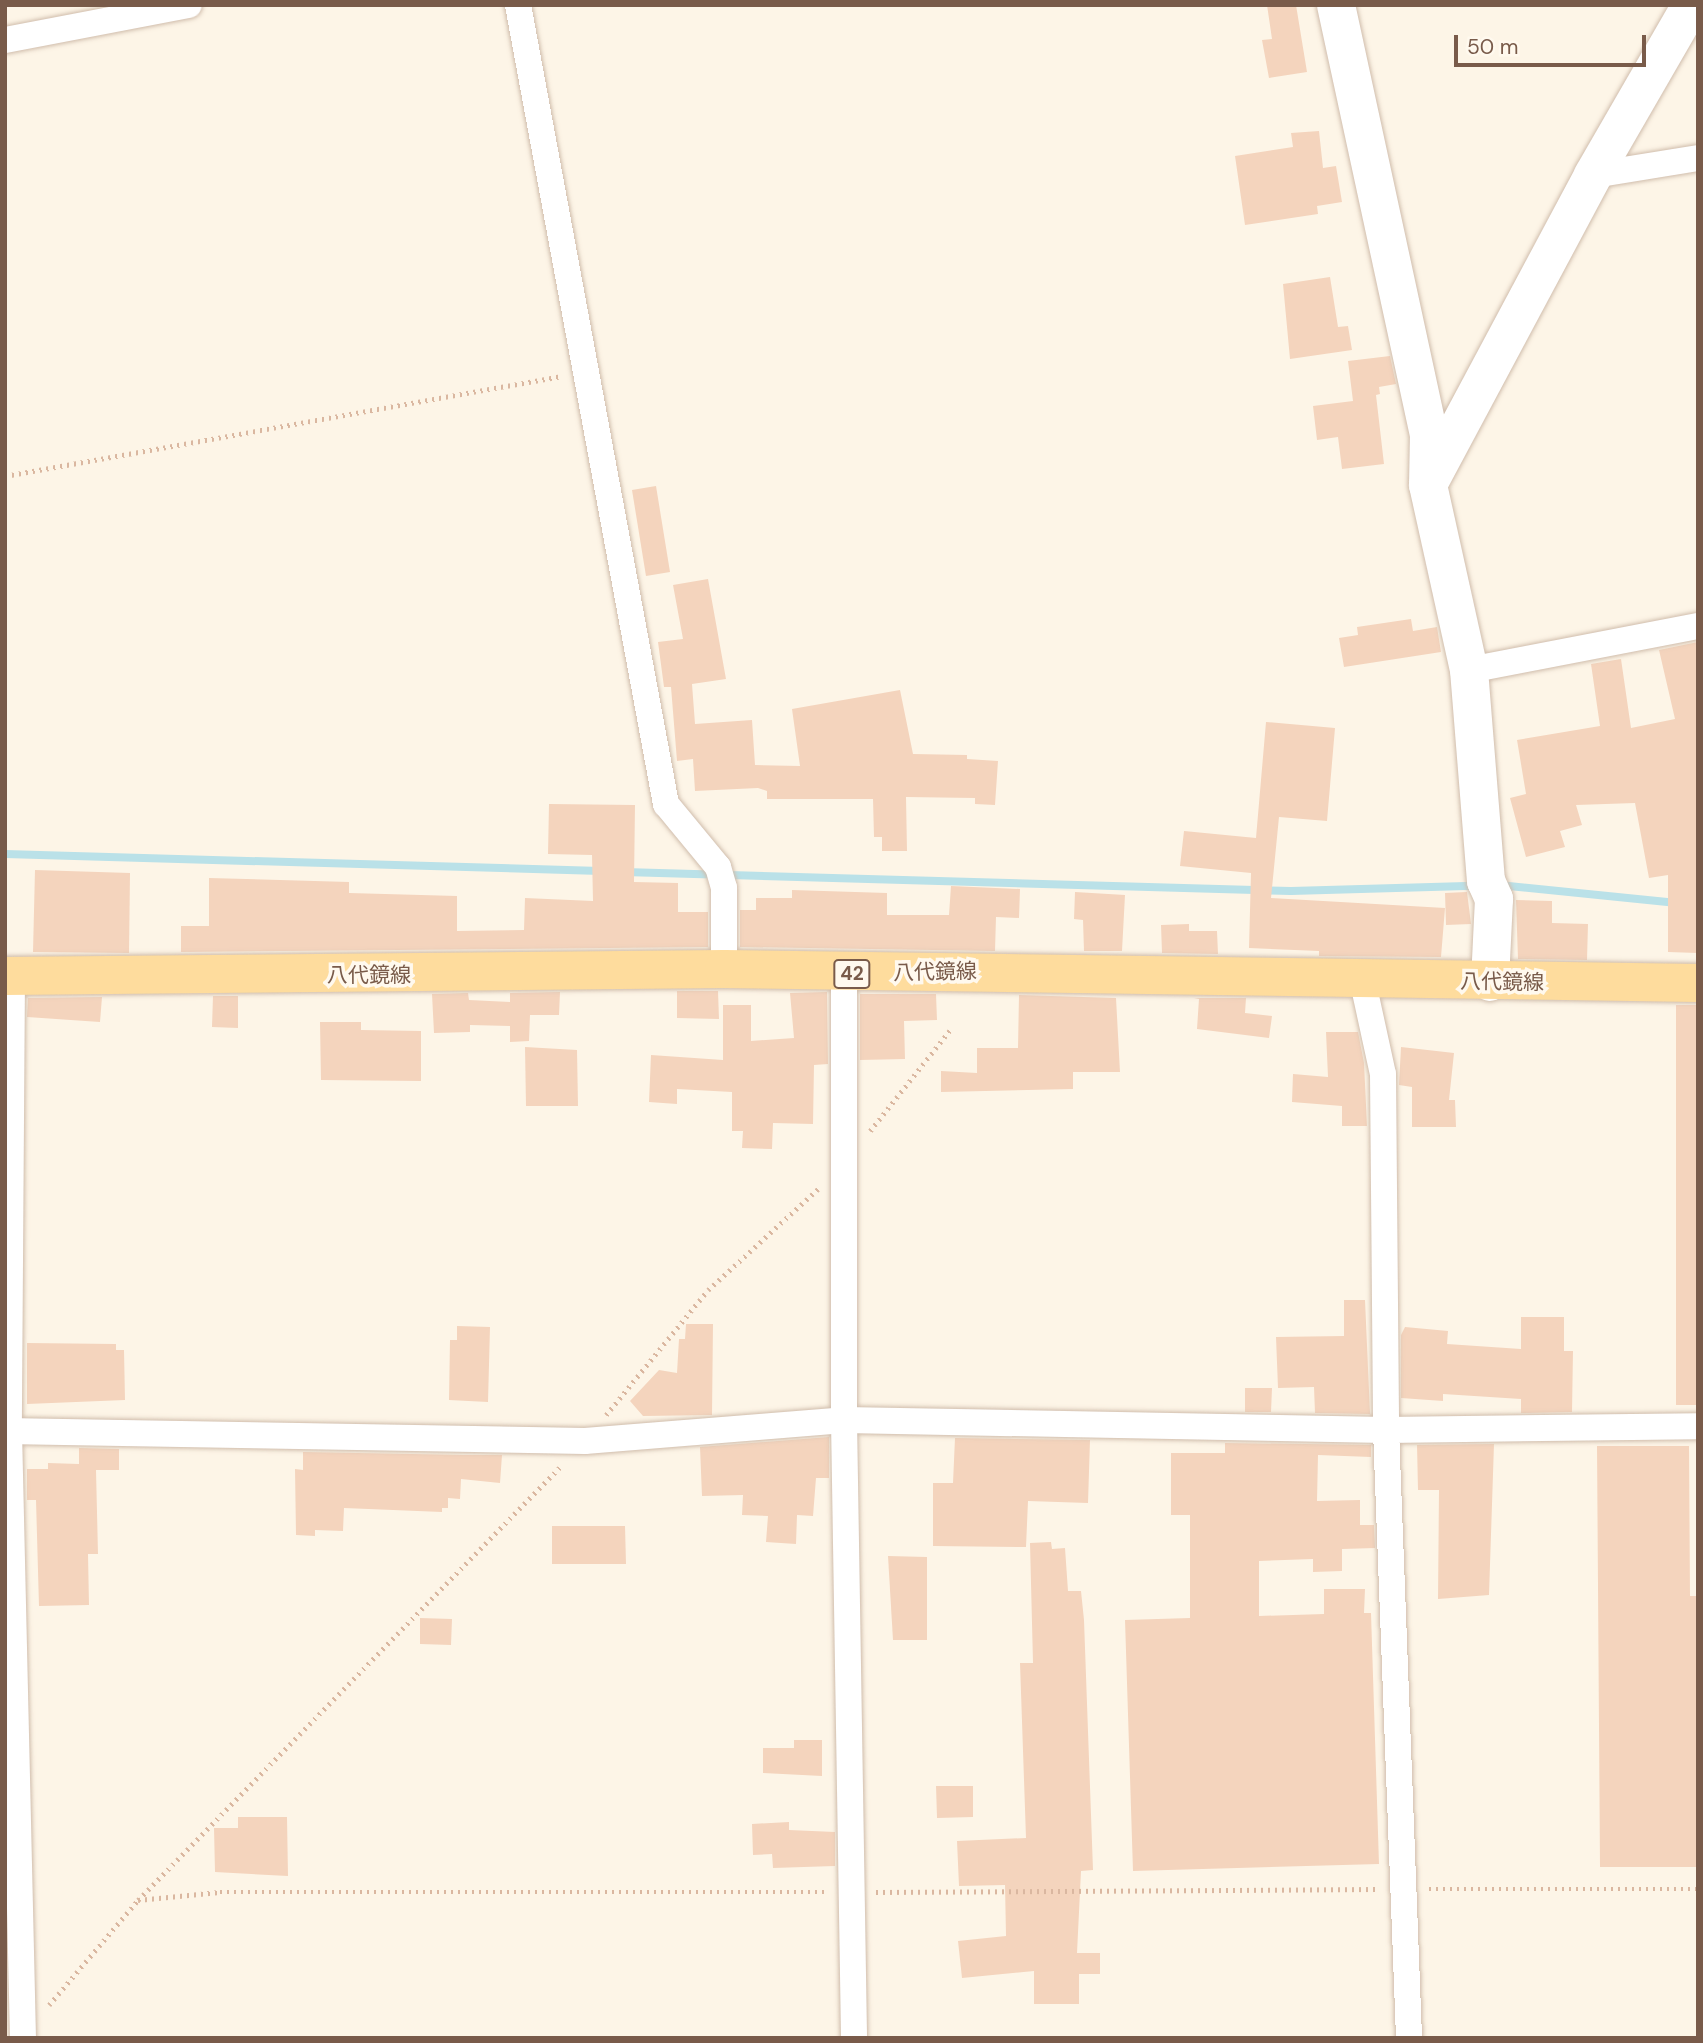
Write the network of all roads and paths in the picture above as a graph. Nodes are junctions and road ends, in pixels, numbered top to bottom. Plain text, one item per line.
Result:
1 (189, 5) edge
2 (518, 5) edge
3 (1336, 5) edge
4 (1691, 5) edge
5 (5, 40) edge
6 (1698, 158) edge
7 (1593, 175) junction
8 (585, 372) junction
9 (5, 476) edge
10 (1428, 485) junction
11 (1698, 626) edge
12 (1469, 670) junction
13 (724, 969) junction
14 (844, 974) junction
15 (9, 976) edge
16 (1362, 978) junction
17 (1490, 982) junction
18 (1698, 983) edge
19 (950, 1030) dead end
20 (846, 1162) junction
21 (844, 1420) junction
22 (1698, 1426) edge
23 (1386, 1430) junction
24 (7, 1431) edge
25 (584, 1441) junction
26 (1402, 1889) junction
27 (1698, 1889) edge
28 (852, 1892) junction
29 (138, 1900) junction
30 (23, 2037) edge
31 (854, 2038) edge
32 (1409, 2038) edge

1 - 5 street
2 - 8 street
3 - 10 street
4 - 7 street
6 - 7 street
7 - 10 street
8 - 9 path
8 - 13 street
10 - 12 street
11 - 12 street
12 - 17 street
13 - 14 main road, 八代鏡線 / 42
13 - 15 main road, 八代鏡線 / 42
14 - 16 main road, 八代鏡線 / 42
14 - 20 street
15 - 24 street
16 - 17 main road, 八代鏡線 / 42
16 - 23 street
17 - 18 main road, 八代鏡線 / 42
19 - 20 path
20 - 21 street
20 - 25 path
21 - 23 street
21 - 25 street
21 - 28 street
22 - 23 street
23 - 26 street
24 - 25 street
24 - 30 street
25 - 29 path
26 - 27 path
26 - 28 path
26 - 32 street
28 - 29 path
28 - 31 street
29 - 30 path

